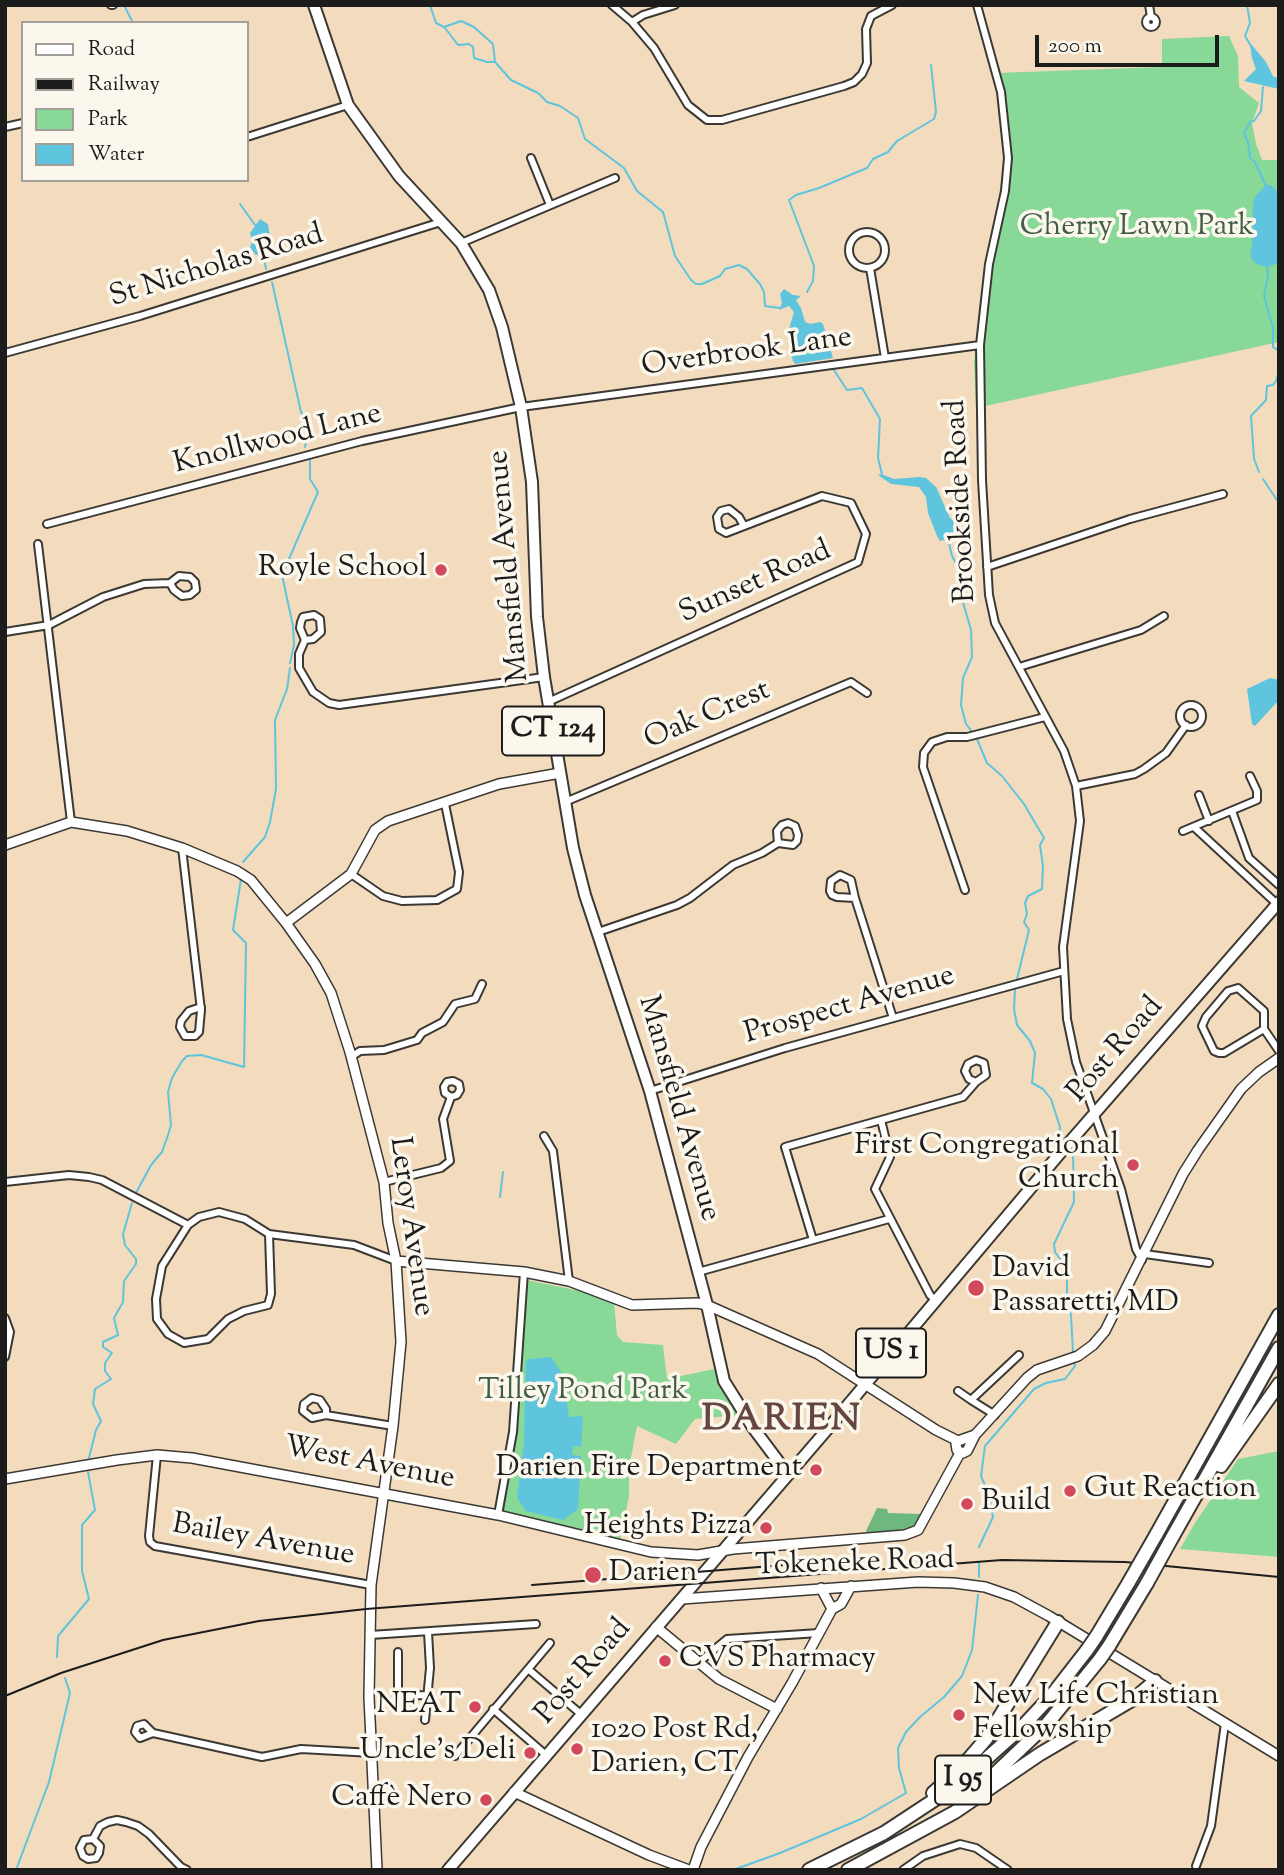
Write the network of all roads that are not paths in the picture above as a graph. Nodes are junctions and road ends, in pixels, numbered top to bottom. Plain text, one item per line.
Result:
1 (314, 5) edge
2 (612, 5) edge
3 (675, 5) edge
4 (892, 5) edge
5 (977, 5) edge
6 (1149, 5) edge
7 (1151, 16) dead end
8 (632, 22) junction
9 (348, 105) junction
10 (248, 137) edge
11 (531, 158) dead end
12 (615, 178) dead end
13 (550, 205) junction
14 (441, 222) junction
15 (461, 243) junction
16 (870, 268) junction
17 (979, 345) junction
18 (5, 353) edge
19 (885, 358) junction
20 (521, 407) junction
21 (1223, 494) dead end
22 (47, 524) dead end
23 (744, 526) junction
24 (38, 544) dead end
25 (987, 567) junction
26 (170, 583) dead end
27 (1164, 616) dead end
28 (49, 625) junction
29 (5, 632) edge
30 (305, 640) dead end
31 (1019, 667) junction
32 (544, 677) junction
33 (867, 693) dead end
34 (548, 702) junction
35 (1045, 717) junction
36 (1186, 726) dead end
37 (560, 773) junction
38 (1250, 776) dead end
39 (1076, 786) junction
40 (1199, 795) dead end
41 (565, 802) junction
42 (444, 804) junction
43 (1232, 811) junction
44 (1209, 821) junction
45 (71, 822) junction
46 (1194, 827) junction
47 (1183, 831) dead end
48 (778, 843) dead end
49 (5, 845) edge
50 (182, 848) junction
51 (1256, 864) junction
52 (351, 874) junction
53 (1246, 876) junction
54 (1279, 885) edge
55 (965, 890) dead end
56 (855, 898) junction
57 (1278, 903) edge
58 (286, 923) junction
59 (598, 932) junction
60 (1064, 971) junction
61 (482, 984) dead end
62 (201, 1007) junction
63 (892, 1018) junction
64 (1264, 1029) junction
65 (1279, 1051) edge
66 (351, 1056) junction
67 (1279, 1058) edge
68 (976, 1082) dead end
69 (650, 1091) junction
70 (451, 1097) dead end
71 (1094, 1115) junction
72 (881, 1119) junction
73 (544, 1136) dead end
74 (5, 1182) edge
75 (384, 1182) junction
76 (889, 1219) junction
77 (188, 1226) junction
78 (269, 1234) junction
79 (813, 1240) junction
80 (1143, 1257) junction
81 (396, 1261) junction
82 (1209, 1263) dead end
83 (524, 1272) junction
84 (698, 1272) junction
85 (569, 1281) junction
86 (935, 1300) junction
87 (707, 1305) junction
88 (1279, 1315) edge
89 (5, 1318) edge
90 (1279, 1348) edge
91 (1019, 1355) dead end
92 (5, 1357) edge
93 (866, 1384) junction
94 (1279, 1384) edge
95 (958, 1391) dead end
96 (971, 1400) junction
97 (326, 1415) dead end
98 (995, 1415) junction
99 (393, 1426) junction
100 (963, 1442) junction
101 (158, 1455) junction
102 (788, 1474) junction
103 (5, 1479) edge
104 (384, 1492) junction
105 (498, 1515) junction
106 (1175, 1533) junction
107 (721, 1551) junction
108 (370, 1585) junction
109 (851, 1586) junction
110 (821, 1588) junction
111 (682, 1599) junction
112 (832, 1609) junction
113 (1058, 1622) junction
114 (536, 1624) dead end
115 (656, 1627) junction
116 (428, 1632) junction
117 (819, 1633) junction
118 (370, 1635) junction
119 (550, 1643) dead end
120 (398, 1652) dead end
121 (698, 1663) junction
122 (528, 1669) junction
123 (1155, 1681) junction
124 (426, 1695) junction
125 (493, 1709) junction
126 (777, 1709) junction
127 (582, 1715) junction
128 (425, 1720) dead end
129 (1225, 1723) junction
130 (153, 1733) dead end
131 (372, 1753) junction
132 (546, 1755) junction
133 (454, 1756) dead end
134 (1279, 1756) edge
135 (513, 1792) junction
136 (93, 1839) dead end
137 (863, 1845) junction
138 (892, 1847) junction
139 (672, 1866) edge
140 (1196, 1866) dead end
141 (187, 1870) edge
142 (377, 1870) edge
143 (447, 1870) edge
144 (691, 1870) edge
145 (809, 1870) edge
146 (848, 1870) edge
147 (903, 1870) edge
148 (1008, 1870) edge

1 - 9 main road, Mansfield Avenue / CT 124
2 - 8 street
3 - 8 street
4 - 8 street
5 - 17 street, Brookside Road
6 - 7 street
9 - 10 street
9 - 14 main road, Mansfield Avenue / CT 124
11 - 13 street
12 - 13 street
13 - 15 street
14 - 15 main road, Mansfield Avenue / CT 124
14 - 18 street, St Nicholas Road
15 - 20 main road, Mansfield Avenue / CT 124
16 - 16 street
16 - 19 street
17 - 19 street, Overbrook Lane
17 - 25 street, Brookside Road
19 - 20 street, Overbrook Lane
20 - 22 street, Knollwood Lane
20 - 32 main road, Mansfield Avenue / CT 124
21 - 25 street
23 - 23 street, Sunset Road
23 - 34 street, Sunset Road
24 - 28 street
25 - 31 street, Brookside Road
26 - 28 street
27 - 31 street
28 - 29 street
28 - 45 street
30 - 32 street
31 - 35 street, Brookside Road
32 - 34 main road, Mansfield Avenue / CT 124
33 - 41 street, Oak Crest
34 - 37 main road, Mansfield Avenue / CT 124
35 - 39 street, Brookside Road
35 - 55 street
36 - 39 street
37 - 41 main road, Mansfield Avenue / CT 124
37 - 42 street
38 - 43 street
39 - 60 street, Brookside Road
40 - 44 street
41 - 59 main road, Mansfield Avenue / CT 124
42 - 52 street
42 - 52 street
43 - 44 street
43 - 51 street
44 - 46 street
45 - 49 street, Leroy Avenue
45 - 50 street, Leroy Avenue
46 - 47 street
46 - 53 street
48 - 59 street
50 - 58 street, Leroy Avenue
50 - 62 street
51 - 53 street
51 - 54 street
52 - 58 street
53 - 57 street
56 - 56 street
56 - 63 street
57 - 71 main road, Post Road / US 1
58 - 66 street, Leroy Avenue
59 - 69 main road, Mansfield Avenue / CT 124
60 - 63 street, Prospect Avenue
60 - 71 street, Brookside Road
61 - 66 street
62 - 62 street
63 - 69 street, Prospect Avenue
64 - 64 street
64 - 65 street
66 - 75 street, Leroy Avenue
67 - 80 street
68 - 72 street
69 - 84 main road, Mansfield Avenue / CT 124
70 - 75 street
71 - 80 street, Brookside Road
71 - 86 main road, Post Road / US 1
72 - 76 street
72 - 79 street
73 - 85 street
74 - 77 street
75 - 81 street, Leroy Avenue
76 - 79 street
76 - 86 street
77 - 78 street
77 - 78 street
78 - 81 street
79 - 84 street
80 - 82 street
80 - 98 street
81 - 83 street
81 - 99 street, Leroy Avenue
83 - 85 street
83 - 105 street
84 - 87 main road, Mansfield Avenue / CT 124
85 - 87 street
86 - 93 main road, Post Road / US 1
87 - 93 street
87 - 102 main road, Mansfield Avenue / CT 124
88 - 137 highway, I 95, bridge
89 - 92 street
90 - 106 highway, I 95
91 - 96 street
93 - 100 street
93 - 102 main road, Post Road / US 1
94 - 106 highway
95 - 96 street
96 - 98 street
97 - 99 street
98 - 100 street
99 - 104 street, Leroy Avenue
100 - 107 street, West Avenue
101 - 103 street, West Avenue
101 - 104 street, West Avenue
101 - 108 street, Bailey Avenue
102 - 107 main road, Post Road / US 1
104 - 105 street, West Avenue
104 - 108 street, Leroy Avenue
105 - 107 street, West Avenue
106 - 138 highway, I 95, bridge
107 - 111 main road, Post Road / US 1
108 - 118 street, Leroy Avenue
109 - 110 street, Tokeneke Road
109 - 112 street
109 - 113 street, Tokeneke Road
110 - 111 street, Tokeneke Road
110 - 112 street
111 - 115 main road, Post Road / US 1
112 - 117 street
113 - 123 street, Tokeneke Road
113 - 137 highway
114 - 116 street
115 - 121 street
115 - 127 main road, Post Road / US 1
116 - 118 street
116 - 124 street
117 - 121 street
117 - 126 street
118 - 131 street, Leroy Avenue
119 - 122 street
120 - 124 street
121 - 126 street
122 - 125 street
122 - 127 street
123 - 129 street, Tokeneke Road
123 - 138 highway
124 - 128 street
125 - 132 street
125 - 133 street
126 - 144 street
127 - 132 main road, Post Road / US 1
129 - 134 street, Tokeneke Road
129 - 140 street
130 - 131 street
131 - 142 street, Leroy Avenue
132 - 135 main road, Post Road / US 1
135 - 139 street
135 - 143 main road, Post Road / US 1
136 - 141 street
137 - 145 highway, I 95
138 - 146 highway, I 95
139 - 144 street
147 - 148 street

